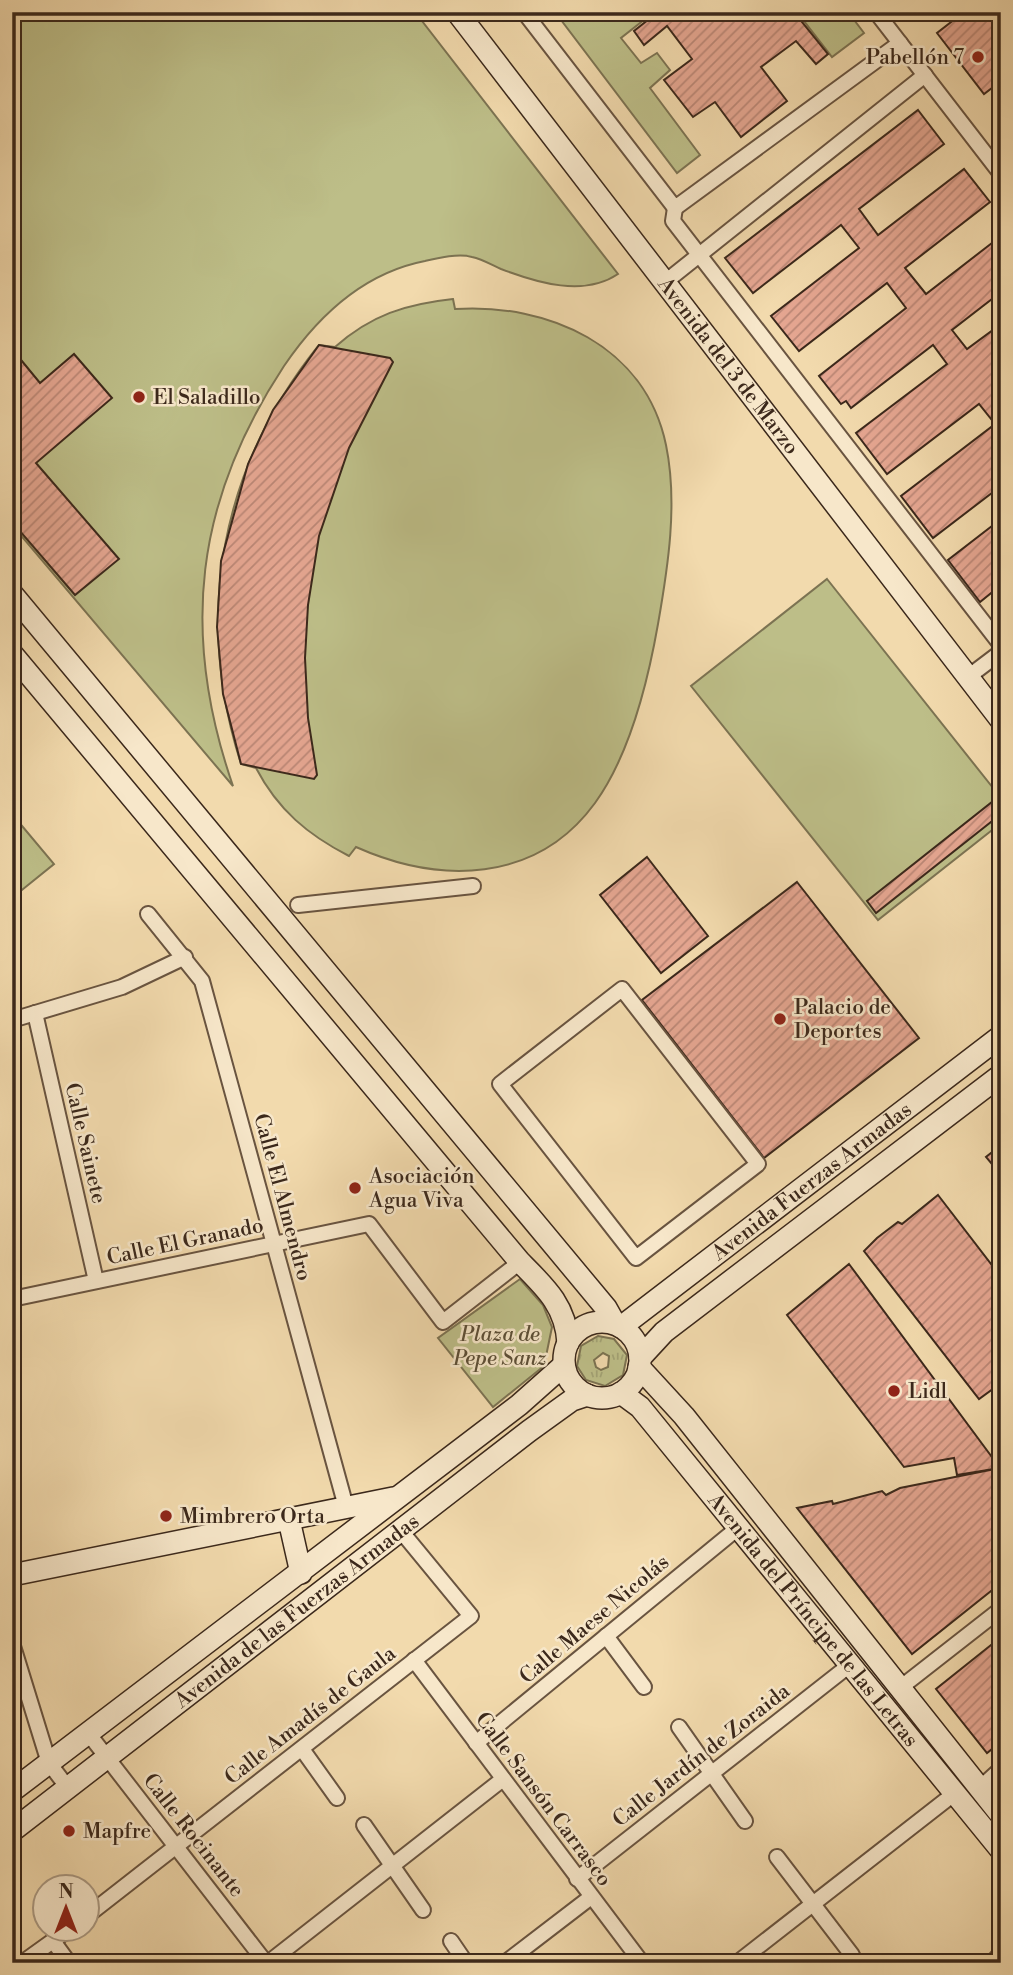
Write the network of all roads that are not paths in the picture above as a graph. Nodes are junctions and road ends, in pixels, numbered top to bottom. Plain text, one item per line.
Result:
1 (457, 12) edge
2 (524, 12) edge
3 (876, 12) edge
4 (900, 43) junction
5 (925, 75) junction
6 (1001, 174) edge
7 (675, 208) junction
8 (699, 256) junction
9 (664, 282) junction
10 (12, 594) edge
11 (1001, 645) edge
12 (1001, 652) edge
13 (12, 654) edge
14 (968, 677) junction
15 (1001, 720) edge
16 (473, 886) dead end
17 (298, 905) dead end
18 (148, 914) dead end
19 (185, 957) junction
20 (622, 989) joint
21 (35, 1013) junction
22 (12, 1020) edge
23 (1001, 1036) edge
24 (1001, 1076) edge
25 (274, 1244) junction
26 (520, 1262) junction
27 (96, 1281) junction
28 (12, 1299) edge
29 (618, 1326) junction
30 (568, 1343) junction
31 (640, 1362) junction
32 (564, 1365) junction
33 (621, 1393) junction
34 (587, 1395) junction
35 (398, 1497) junction
36 (346, 1507) junction
37 (289, 1520) junction
38 (738, 1527) junction
39 (401, 1531) junction
40 (301, 1573) junction
41 (12, 1574) edge
42 (1001, 1609) edge
43 (606, 1636) junction
44 (12, 1643) edge
45 (414, 1660) junction
46 (851, 1664) junction
47 (644, 1687) dead end
48 (900, 1688) junction
49 (679, 1727) dead end
50 (88, 1733) junction
51 (476, 1743) junction
52 (302, 1749) junction
53 (108, 1758) junction
54 (49, 1763) junction
55 (1001, 1769) edge
56 (712, 1774) junction
57 (503, 1779) junction
58 (68, 1788) junction
59 (980, 1788) junction
60 (12, 1791) edge
61 (956, 1793) junction
62 (337, 1798) dead end
63 (1001, 1815) edge
64 (745, 1821) dead end
65 (364, 1825) dead end
66 (12, 1831) edge
67 (177, 1845) junction
68 (1001, 1850) edge
69 (777, 1857) dead end
70 (393, 1866) junction
71 (578, 1879) junction
72 (591, 1897) junction
73 (102, 1903) edge
74 (814, 1904) junction
75 (423, 1910) dead end
76 (451, 1941) dead end
77 (49, 1944) edge
78 (55, 1944) edge
79 (1001, 1953) edge
80 (852, 1955) dead end
81 (22, 1963) edge
82 (69, 1963) edge
83 (267, 1963) edge
84 (466, 1963) edge
85 (505, 1963) edge
86 (642, 1963) edge
87 (737, 1963) edge
88 (992, 1963) edge

1 - 9 street, Avenida del 3 de Marzo
2 - 7 street
3 - 4 street
4 - 5 street
4 - 7 street
5 - 6 street
5 - 8 street
7 - 8 street
8 - 9 street
8 - 11 street
9 - 14 street, Avenida del 3 de Marzo
10 - 29 street
12 - 14 street
13 - 26 street
14 - 15 street, Avenida del 3 de Marzo
16 - 17 street
18 - 19 street, Calle El Almendro
19 - 21 street
19 - 25 street, Calle El Almendro
20 - 20 street
21 - 22 street
21 - 27 street, Calle Sainete
23 - 29 street, Avenida Fuerzas Armadas
24 - 31 street, Avenida Fuerzas Armadas
25 - 26 street, Calle El Granado
25 - 27 street, Calle El Granado
25 - 36 street, Calle El Almendro
26 - 30 street
27 - 28 street, Calle El Granado
29 - 30 street
29 - 31 street
30 - 32 street
31 - 33 street
31 - 48 street, Avenida del Príncipe de las Letras
32 - 34 street
32 - 35 street, Avenida de las Fuerzas Armadas
33 - 34 street
33 - 38 street, Avenida del Príncipe de las Letras
34 - 39 street, Avenida de las Fuerzas Armadas
35 - 36 street
35 - 40 street, Avenida de las Fuerzas Armadas
36 - 37 street
37 - 40 street, Avenida de las Fuerzas Armadas
37 - 41 street
38 - 43 street, Calle Maese Nicolás
38 - 46 street, Avenida del Príncipe de las Letras
39 - 45 street, Calle Amadís de Gaula
39 - 53 street, Avenida de las Fuerzas Armadas
40 - 50 street, Avenida de las Fuerzas Armadas
42 - 48 street
43 - 47 street
43 - 51 street, Calle Maese Nicolás
44 - 54 street
45 - 51 street, Calle Sansón Carrasco
45 - 52 street, Calle Amadís de Gaula
46 - 56 street, Calle Jardín de Zoraida
46 - 61 street, Avenida del Príncipe de las Letras
48 - 59 street, Avenida del Príncipe de las Letras
49 - 56 street
50 - 53 street, Calle Rocinante
50 - 54 street, Avenida de las Fuerzas Armadas
51 - 57 street, Calle Sansón Carrasco
52 - 62 street
52 - 67 street, Calle Amadís de Gaula
53 - 58 street, Avenida de las Fuerzas Armadas
53 - 67 street, Calle Rocinante
54 - 58 street
54 - 60 street, Avenida de las Fuerzas Armadas
55 - 59 street
56 - 64 street
56 - 71 street, Calle Jardín de Zoraida
57 - 70 street
57 - 71 street, Calle Sansón Carrasco
58 - 66 street, Avenida de las Fuerzas Armadas
59 - 63 street, Avenida del Príncipe de las Letras
61 - 68 street, Avenida del Príncipe de las Letras
61 - 74 street
65 - 70 street
67 - 73 street, Calle Amadís de Gaula
67 - 83 street, Calle Rocinante
69 - 74 street
70 - 75 street
70 - 83 street
71 - 72 street, Calle Sansón Carrasco
72 - 85 street
72 - 86 street, Calle Sansón Carrasco
74 - 80 street
74 - 87 street
76 - 84 street
77 - 81 street
78 - 82 street
79 - 88 street

